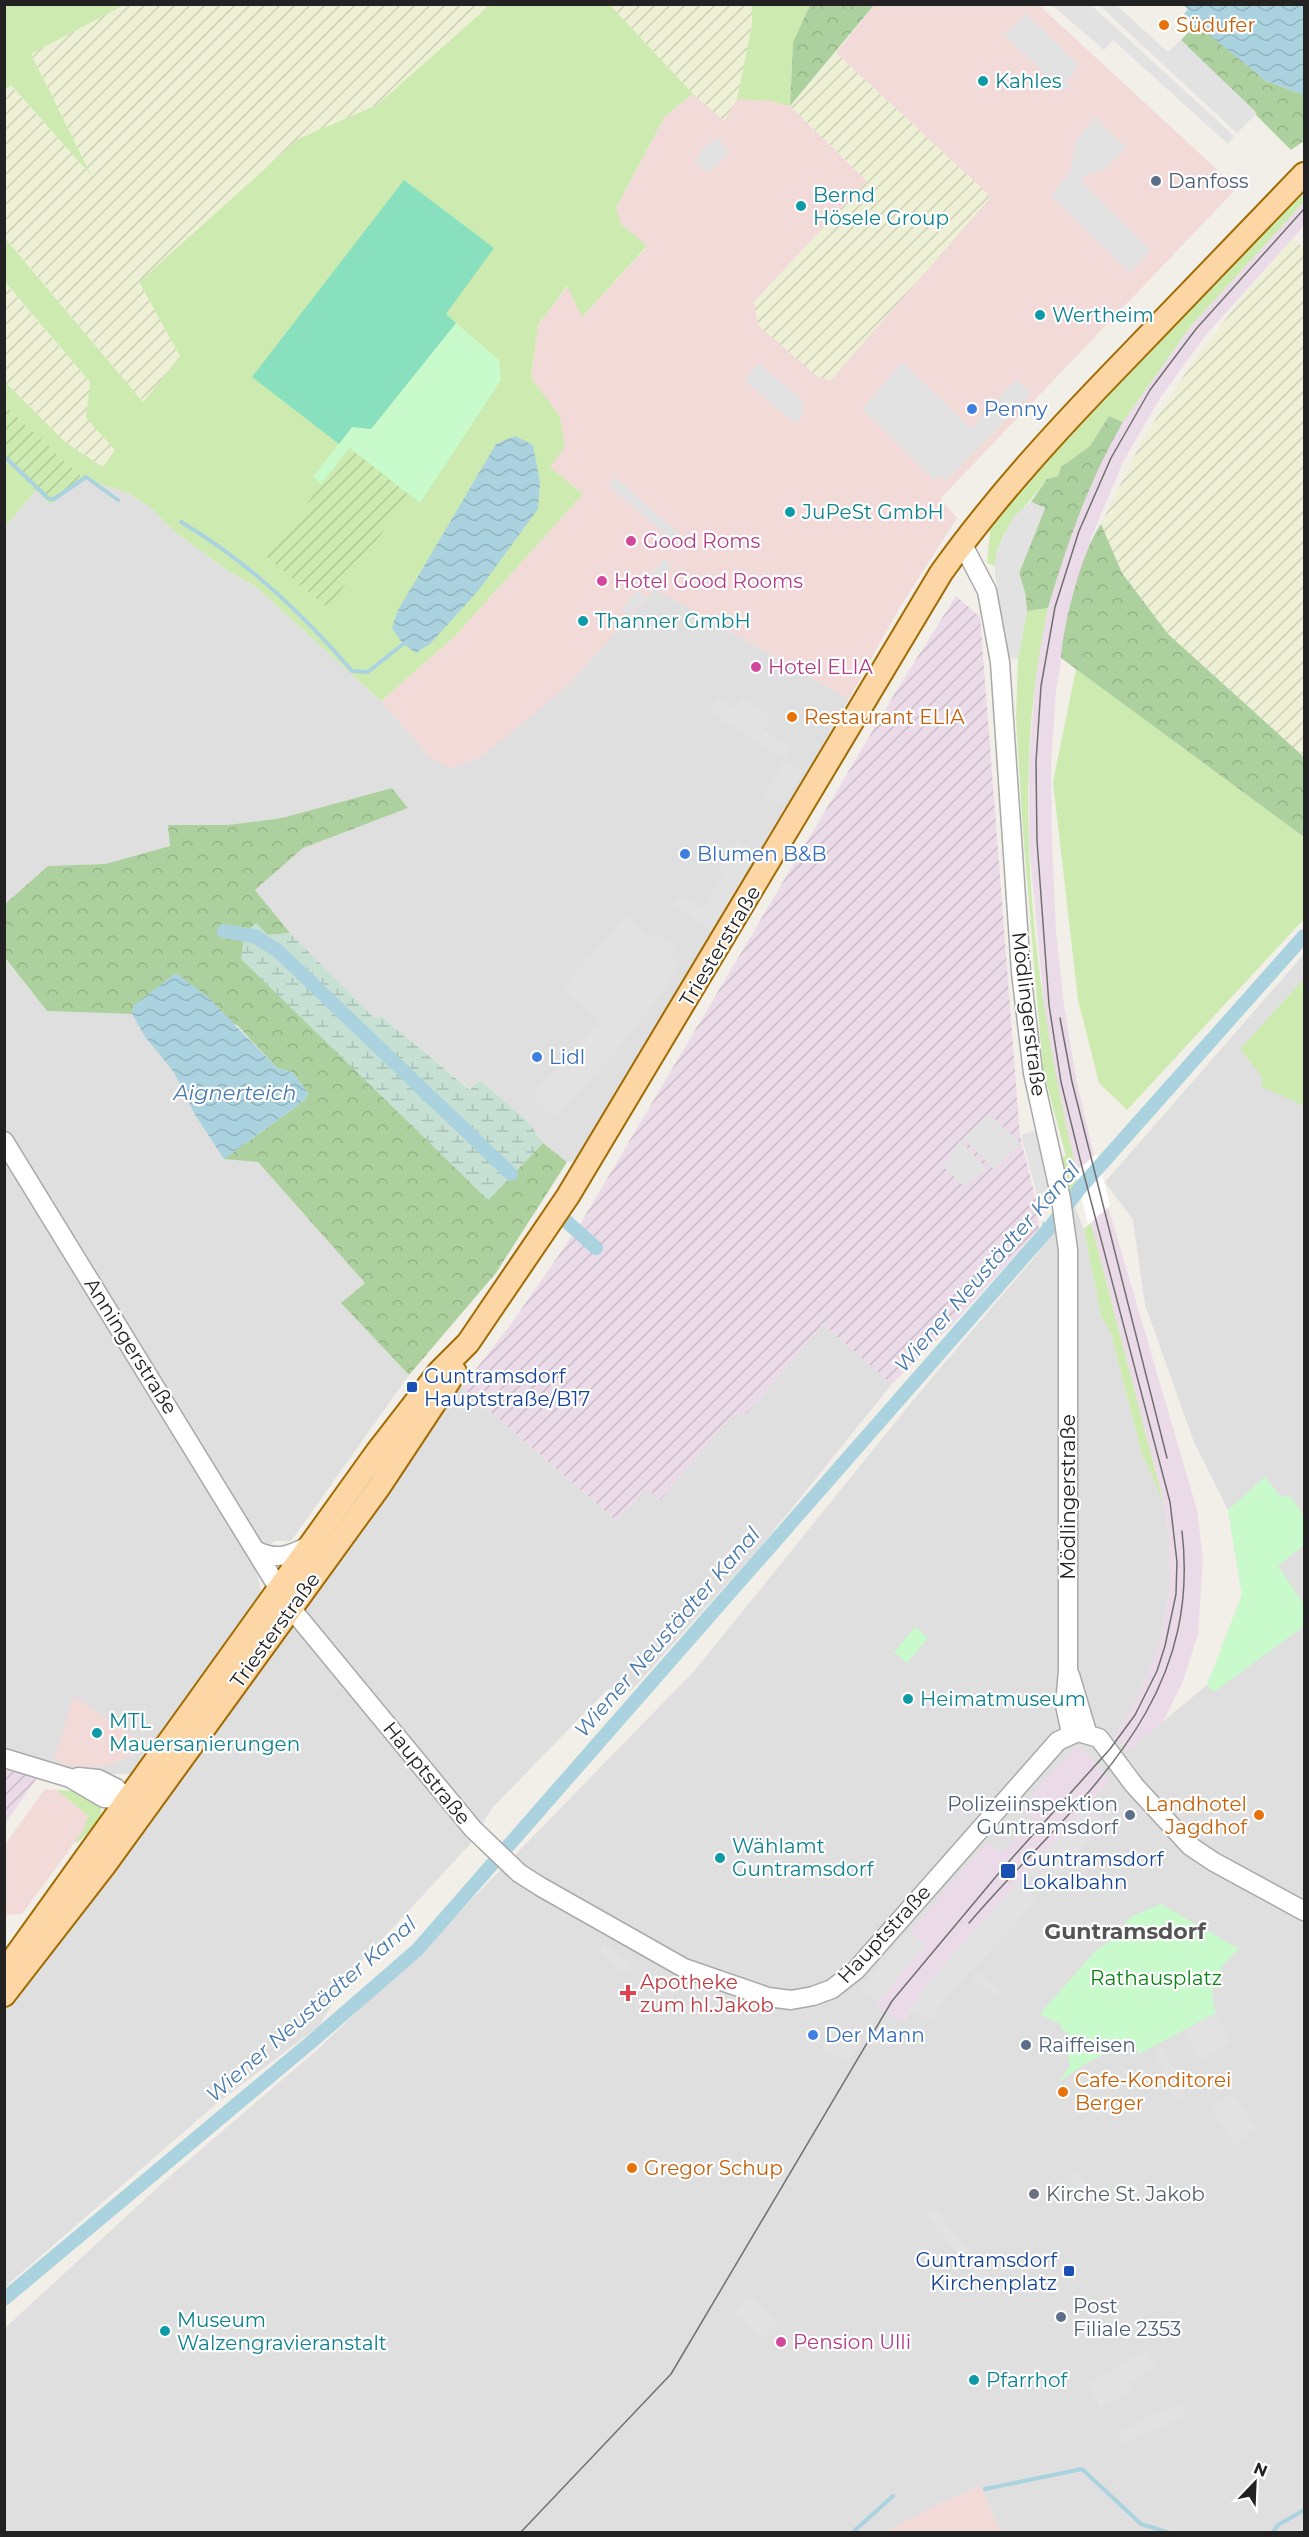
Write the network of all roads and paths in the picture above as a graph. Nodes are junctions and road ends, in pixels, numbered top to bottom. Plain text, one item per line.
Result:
1 (1305, 174) edge
2 (962, 543) junction
3 (4, 1141) edge
4 (468, 1343) junction
5 (310, 1545) junction
6 (257, 1551) junction
7 (284, 1598) junction
8 (1079, 1732) junction
9 (4, 1758) edge
10 (134, 1806) junction
11 (1305, 1911) edge
12 (4, 1972) edge
13 (4, 1995) edge

1 - 2 main road, Triesterstraße
2 - 4 main road, Triesterstraße
2 - 8 street, Mödlingerstraße
3 - 6 street, Anningerstraße
4 - 5 main road, Triesterstraße
4 - 7 main road, Triesterstraße
5 - 6 street
5 - 7 main road, Triesterstraße
6 - 7 street, Anningerstraße
7 - 8 street, Hauptstraße
7 - 10 main road, Triesterstraße
8 - 11 street
9 - 10 street
10 - 12 main road, Triesterstraße
10 - 13 main road, Triesterstraße

